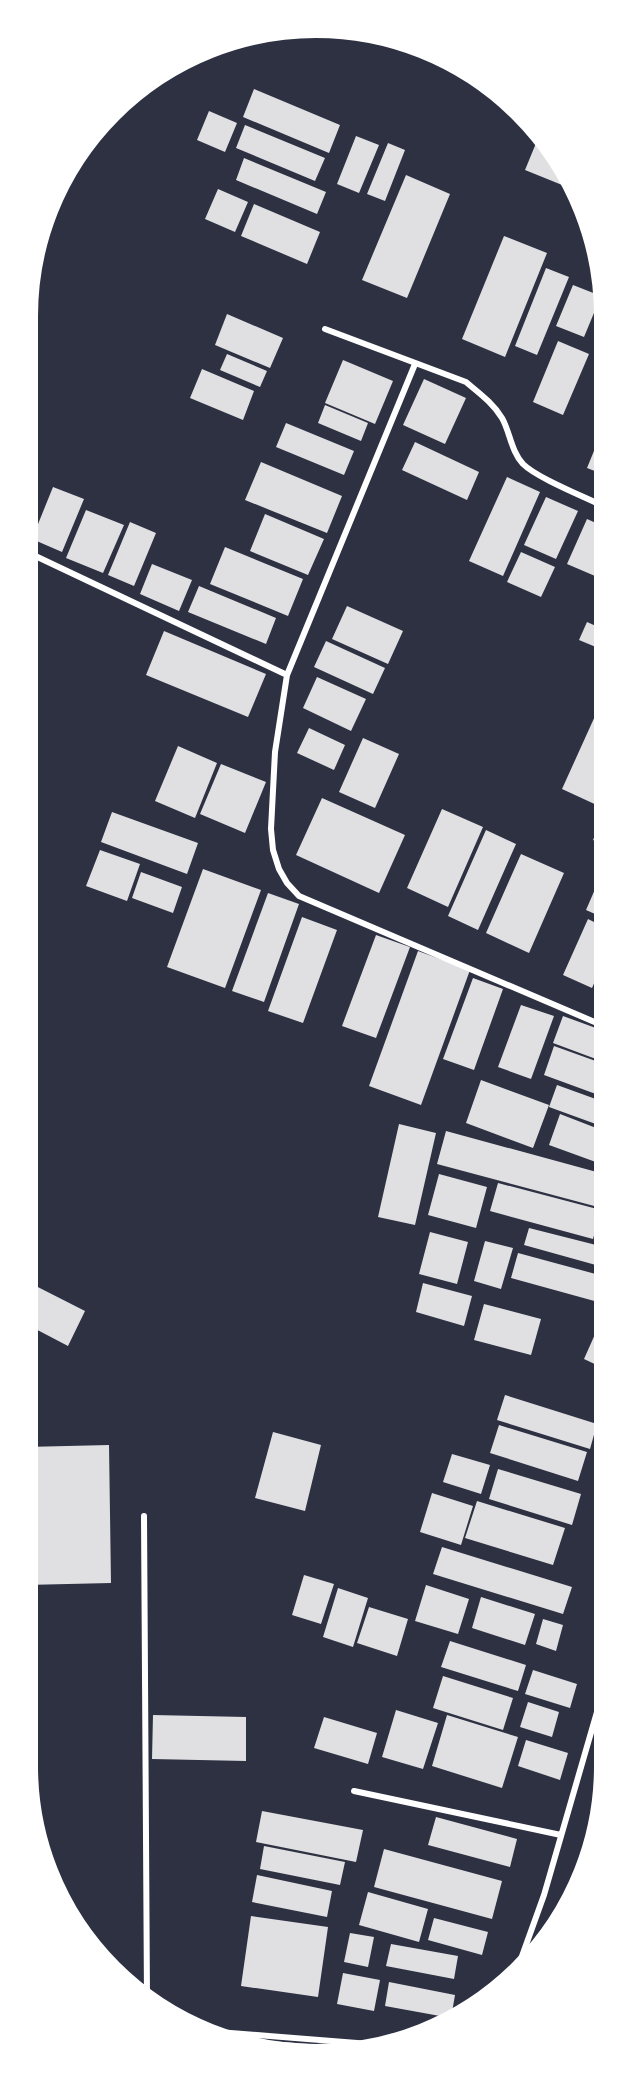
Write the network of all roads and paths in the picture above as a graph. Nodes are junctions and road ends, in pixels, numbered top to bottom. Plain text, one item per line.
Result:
1 (325, 329) dead end
2 (415, 364) junction
3 (598, 504) edge
4 (34, 556) edge
5 (287, 675) junction
6 (598, 1023) edge
7 (144, 1516) dead end
8 (598, 1716) edge
9 (354, 1791) dead end
10 (561, 1835) junction
11 (521, 1959) edge
12 (147, 1990) edge
13 (225, 2033) edge
14 (362, 2043) edge

1 - 2 street
2 - 3 street
2 - 5 street
4 - 5 street
5 - 6 street
7 - 12 street
8 - 10 street
9 - 10 street
10 - 11 street
13 - 14 street

